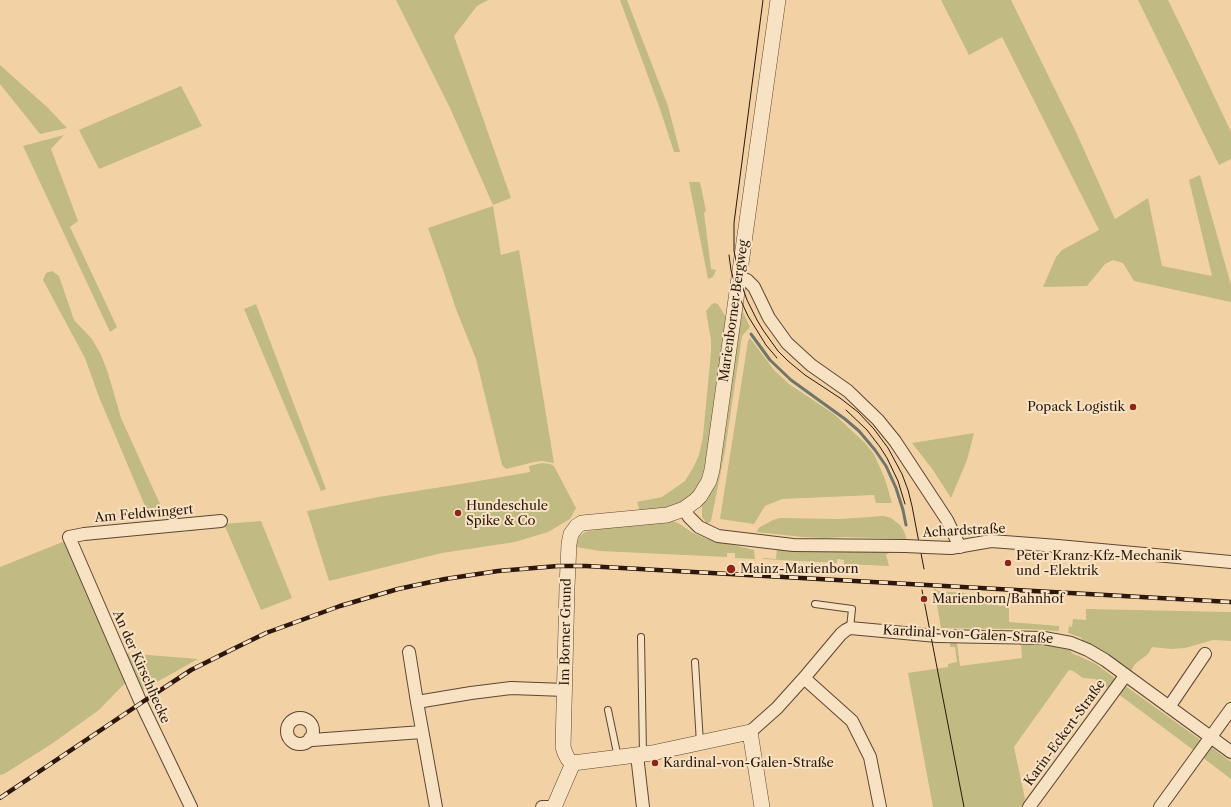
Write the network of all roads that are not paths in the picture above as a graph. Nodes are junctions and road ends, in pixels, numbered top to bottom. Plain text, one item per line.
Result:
1 (778, 0) edge
2 (739, 278) junction
3 (684, 509) junction
4 (221, 521) dead end
5 (582, 523) joint
6 (69, 537) joint
7 (960, 547) junction
8 (1231, 562) edge
9 (815, 604) dead end
10 (850, 628) junction
11 (641, 637) dead end
12 (409, 652) dead end
13 (1205, 654) dead end
14 (695, 662) dead end
15 (1125, 676) junction
16 (804, 678) junction
17 (565, 690) junction
18 (417, 702) junction
19 (1169, 707) junction
20 (608, 710) dead end
21 (1231, 710) edge
22 (422, 732) junction
23 (750, 732) junction
24 (310, 738) dead end
25 (1210, 738) junction
26 (700, 743) junction
27 (1231, 752) edge
28 (640, 755) junction
29 (618, 758) junction
30 (573, 763) junction
31 (191, 807) edge
32 (436, 807) edge
33 (542, 807) edge
34 (554, 807) edge
35 (643, 807) edge
36 (762, 807) edge
37 (880, 807) edge
38 (1028, 807) edge
39 (1160, 807) edge

1 - 2 street, Marienborner Bergweg
2 - 3 street, Marienborner Bergweg
2 - 7 street
3 - 5 street, Marienborner Bergweg
3 - 7 street, Achardstraße, bridge
4 - 6 street, Am Feldwingert
5 - 17 street, Im Borner Grund
6 - 31 street, An der Kirschhecke
7 - 8 street, Achardstraße
9 - 10 lane
10 - 15 street, Kardinal-von-Galen-Straße
10 - 16 street
11 - 28 lane
12 - 18 street
13 - 19 street
14 - 26 lane
15 - 19 street, Kardinal-von-Galen-Straße
15 - 38 street, Karin-Eckert-Straße
16 - 23 street
16 - 37 street
17 - 18 street
17 - 30 street, Im Borner Grund
18 - 22 street
19 - 25 street, Kardinal-von-Galen-Straße
20 - 29 lane
21 - 25 street
22 - 24 street
22 - 32 street
23 - 26 street
23 - 36 street
25 - 27 street, Kardinal-von-Galen-Straße
25 - 39 street
26 - 28 street
28 - 29 street
28 - 35 street
29 - 30 street
30 - 34 street
33 - 34 street

